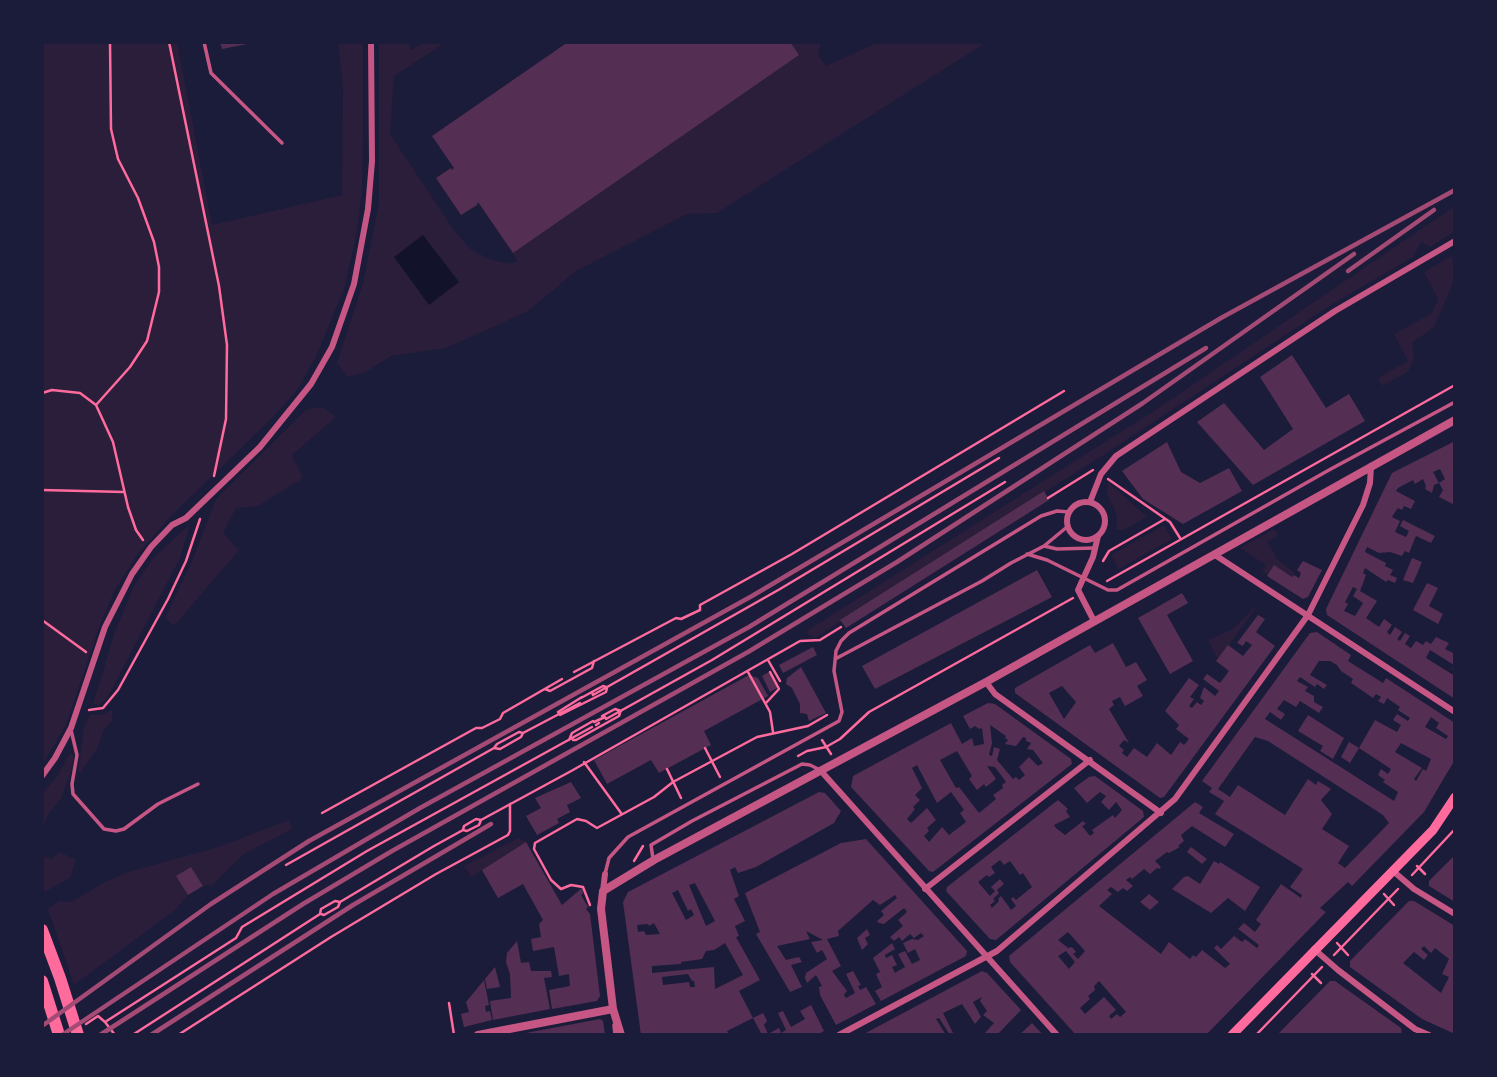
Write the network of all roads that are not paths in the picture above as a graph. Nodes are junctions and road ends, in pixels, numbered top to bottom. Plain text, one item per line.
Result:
1 (204, 42) edge
2 (371, 42) edge
3 (282, 143) dead end
4 (1455, 241) edge
5 (1455, 402) edge
6 (1455, 420) edge
7 (1371, 466) junction
8 (1090, 502) junction
9 (1069, 512) junction
10 (1067, 527) junction
11 (1098, 536) junction
12 (1044, 546) junction
13 (1096, 548) junction
14 (1027, 554) junction
15 (1215, 555) junction
16 (1083, 578) junction
17 (1308, 615) junction
18 (1094, 621) junction
19 (837, 658) junction
20 (986, 682) junction
21 (1455, 712) edge
22 (71, 728) junction
23 (1090, 760) junction
24 (821, 771) junction
25 (42, 776) edge
26 (198, 784) dead end
27 (1455, 797) edge
28 (1161, 813) junction
29 (654, 860) junction
30 (1392, 871) junction
31 (605, 873) joint
32 (925, 889) junction
33 (603, 891) junction
34 (1455, 914) edge
35 (42, 930) edge
36 (1314, 949) junction
37 (987, 957) junction
38 (42, 981) edge
39 (613, 1009) junction
40 (1413, 1032) edge
41 (59, 1035) edge
42 (78, 1035) edge
43 (478, 1035) edge
44 (615, 1035) edge
45 (621, 1035) edge
46 (839, 1035) edge
47 (1057, 1035) edge
48 (1232, 1035) edge
49 (1429, 1035) edge

1 - 3 lane
2 - 22 street
4 - 8 street
5 - 16 lane
6 - 7 street
7 - 15 street
7 - 17 street
8 - 9 street
8 - 11 street
9 - 10 street
9 - 19 lane
10 - 11 street
10 - 12 lane
11 - 13 street
12 - 13 lane
12 - 14 lane
13 - 16 street
14 - 16 lane
14 - 19 lane
15 - 17 street
15 - 18 street
16 - 18 street
17 - 21 street
17 - 28 street
18 - 20 street
19 - 31 lane
20 - 23 street
20 - 24 street
22 - 25 street
22 - 26 lane
23 - 28 street
23 - 32 street
24 - 29 street
24 - 29 lane
24 - 32 street
27 - 30 main road
28 - 37 street
29 - 33 street
30 - 34 street
30 - 36 main road
31 - 33 street
32 - 37 street
33 - 39 street
35 - 42 highway
36 - 40 street
36 - 48 main road
37 - 46 street
37 - 47 street
38 - 41 highway
39 - 43 street
39 - 44 lane
39 - 45 street
40 - 49 street

